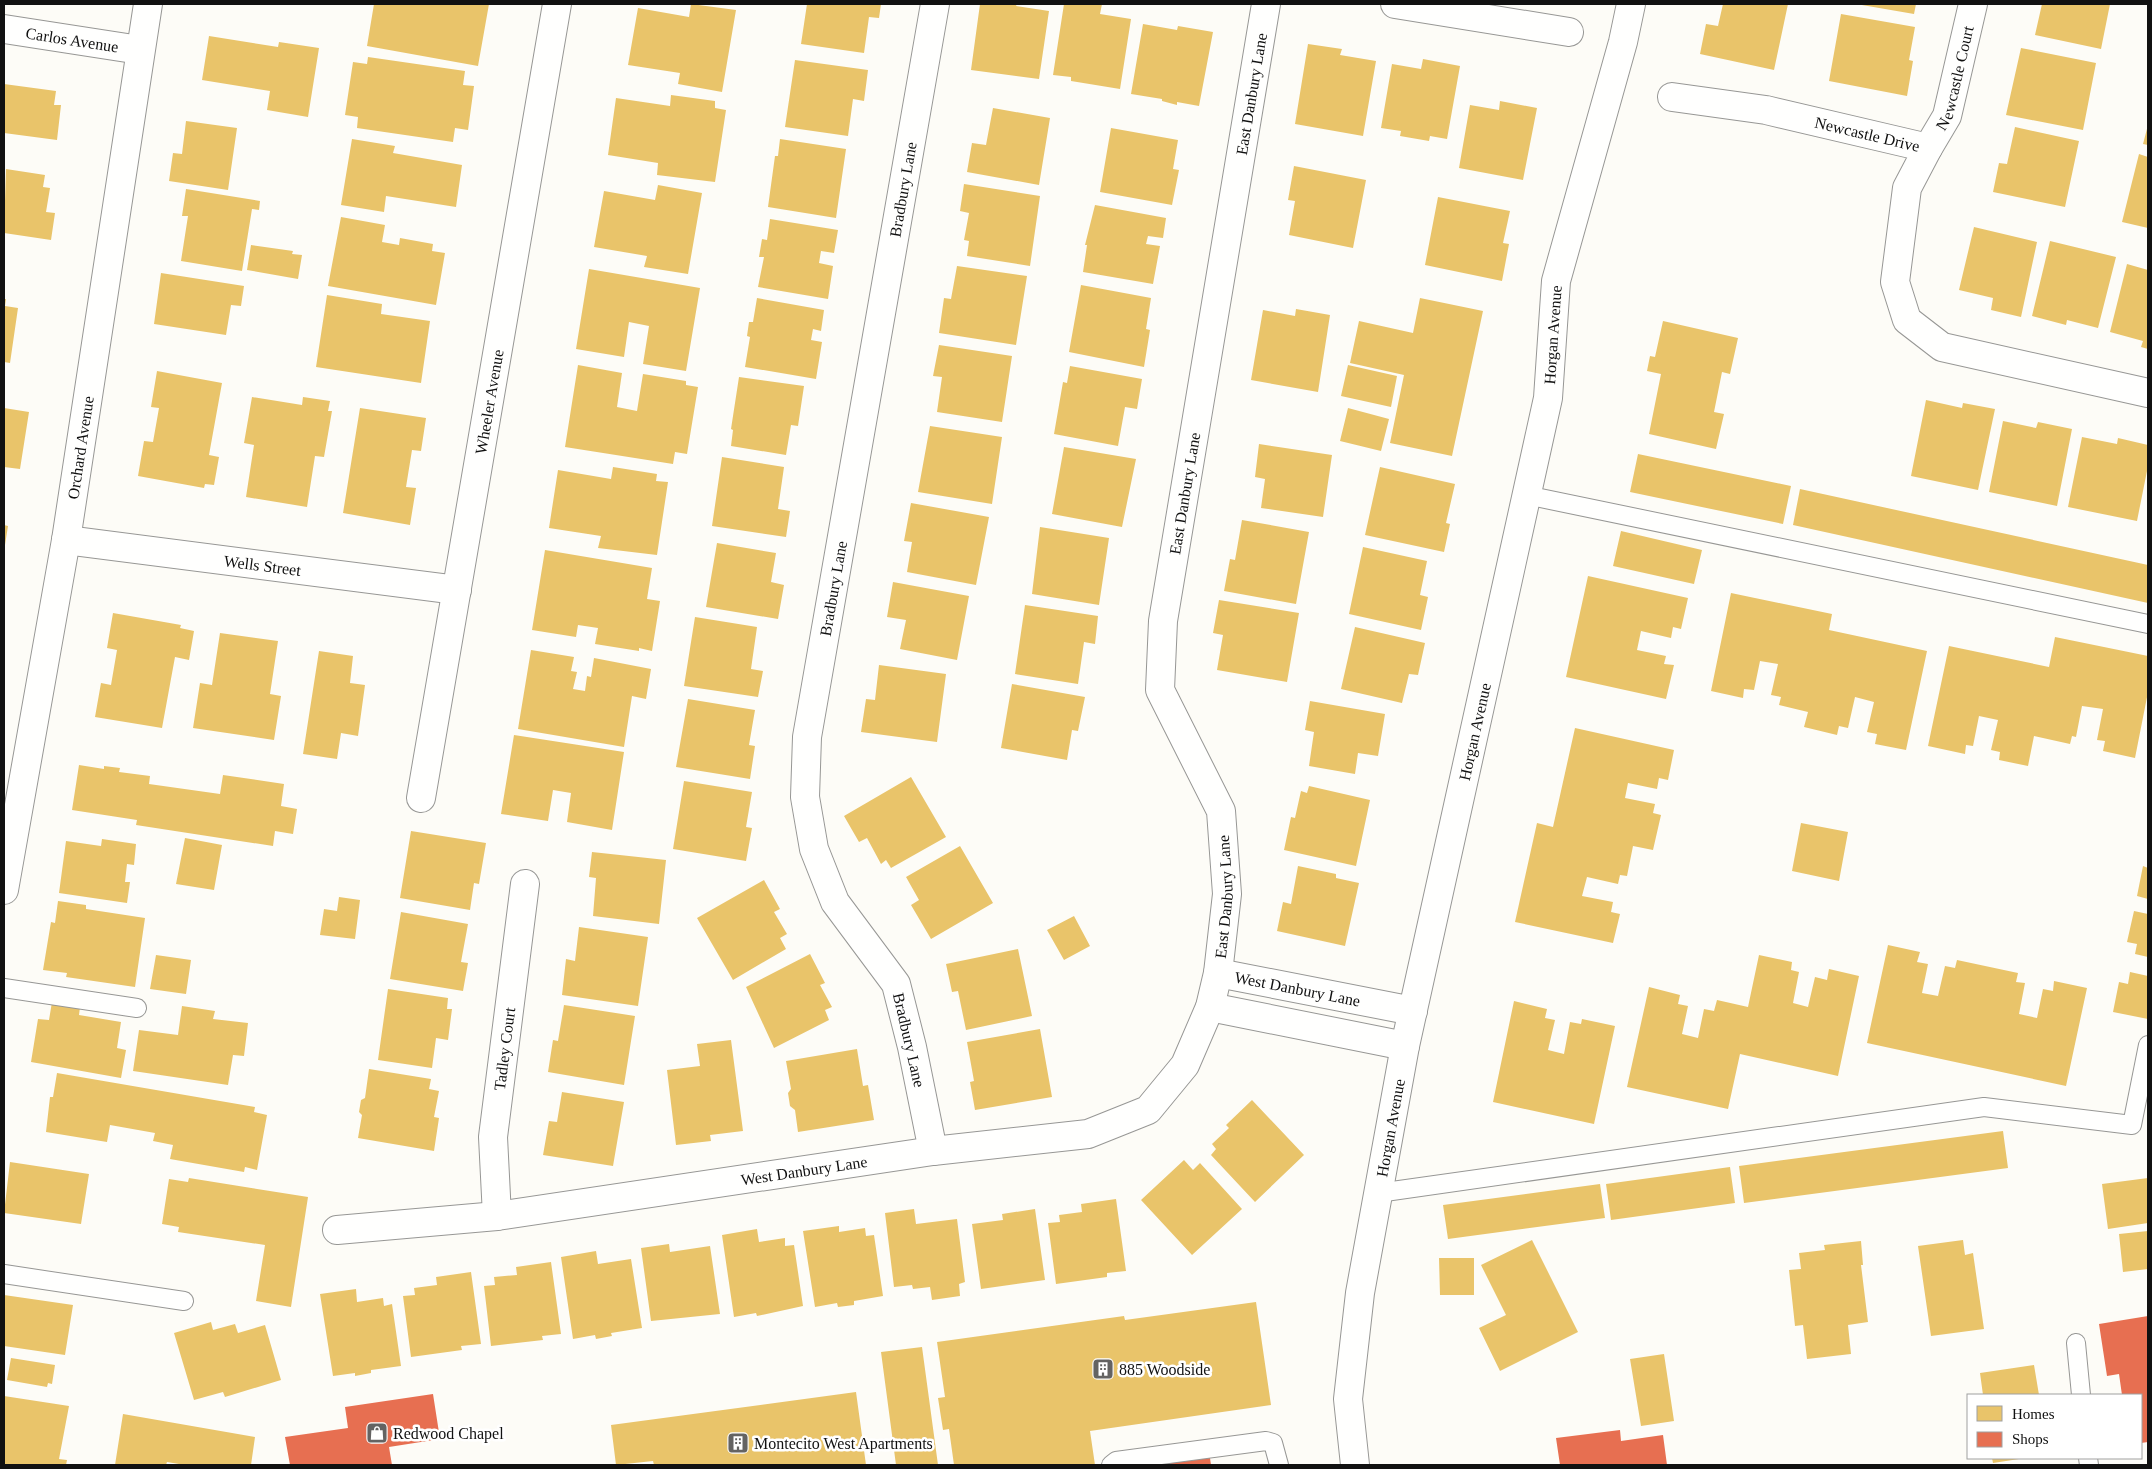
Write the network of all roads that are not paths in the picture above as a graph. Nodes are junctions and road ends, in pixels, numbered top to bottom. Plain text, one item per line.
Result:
1 (148, 4) edge
2 (557, 4) edge
3 (935, 4) edge
4 (1266, 4) edge
5 (1395, 4) edge
6 (1631, 4) edge
7 (1973, 4) edge
8 (4, 29) edge
9 (1569, 32) dead end
10 (140, 50) junction
11 (1672, 97) dead end
12 (1928, 148) junction
13 (2148, 393) edge
14 (1526, 495) junction
15 (66, 540) junction
16 (457, 590) junction
17 (2148, 624) edge
18 (421, 798) dead end
19 (525, 884) dead end
20 (4, 890) edge
21 (1218, 972) junction
22 (4, 988) edge
23 (1210, 1007) junction
24 (137, 1008) dead end
25 (1412, 1011) junction
26 (2148, 1044) edge
27 (1405, 1046) junction
28 (934, 1151) junction
29 (1378, 1193) junction
30 (497, 1216) junction
31 (337, 1230) dead end
32 (4, 1274) edge
33 (184, 1302) dead end
34 (2076, 1343) dead end
35 (2082, 1394) edge
36 (1110, 1465) edge
37 (1279, 1465) edge
38 (1355, 1465) edge

1 - 10 street, Orchard Avenue
2 - 16 street, Wheeler Avenue
3 - 28 street, Bradbury Lane
4 - 21 street, East Danbury Lane
5 - 9 street
6 - 14 street, Horgan Avenue
7 - 12 street, Newcastle Court
8 - 10 street, Carlos Avenue
10 - 15 street, Orchard Avenue
11 - 12 street, Newcastle Drive
12 - 13 street, Newcastle Drive
14 - 17 lane
14 - 25 street, Horgan Avenue
15 - 16 street, Wells Street
15 - 20 street, Orchard Avenue
16 - 18 street, Wheeler Avenue
19 - 30 street, Tadley Court
21 - 23 street, West Danbury Lane
21 - 25 street, West Danbury Lane
22 - 24 lane
23 - 27 street
23 - 28 street, West Danbury Lane
25 - 27 street, Horgan Avenue
26 - 29 lane
27 - 29 street, Horgan Avenue
28 - 30 street, West Danbury Lane
29 - 38 street, Horgan Avenue
30 - 31 street, West Danbury Lane
32 - 33 lane
34 - 35 lane
36 - 37 lane

